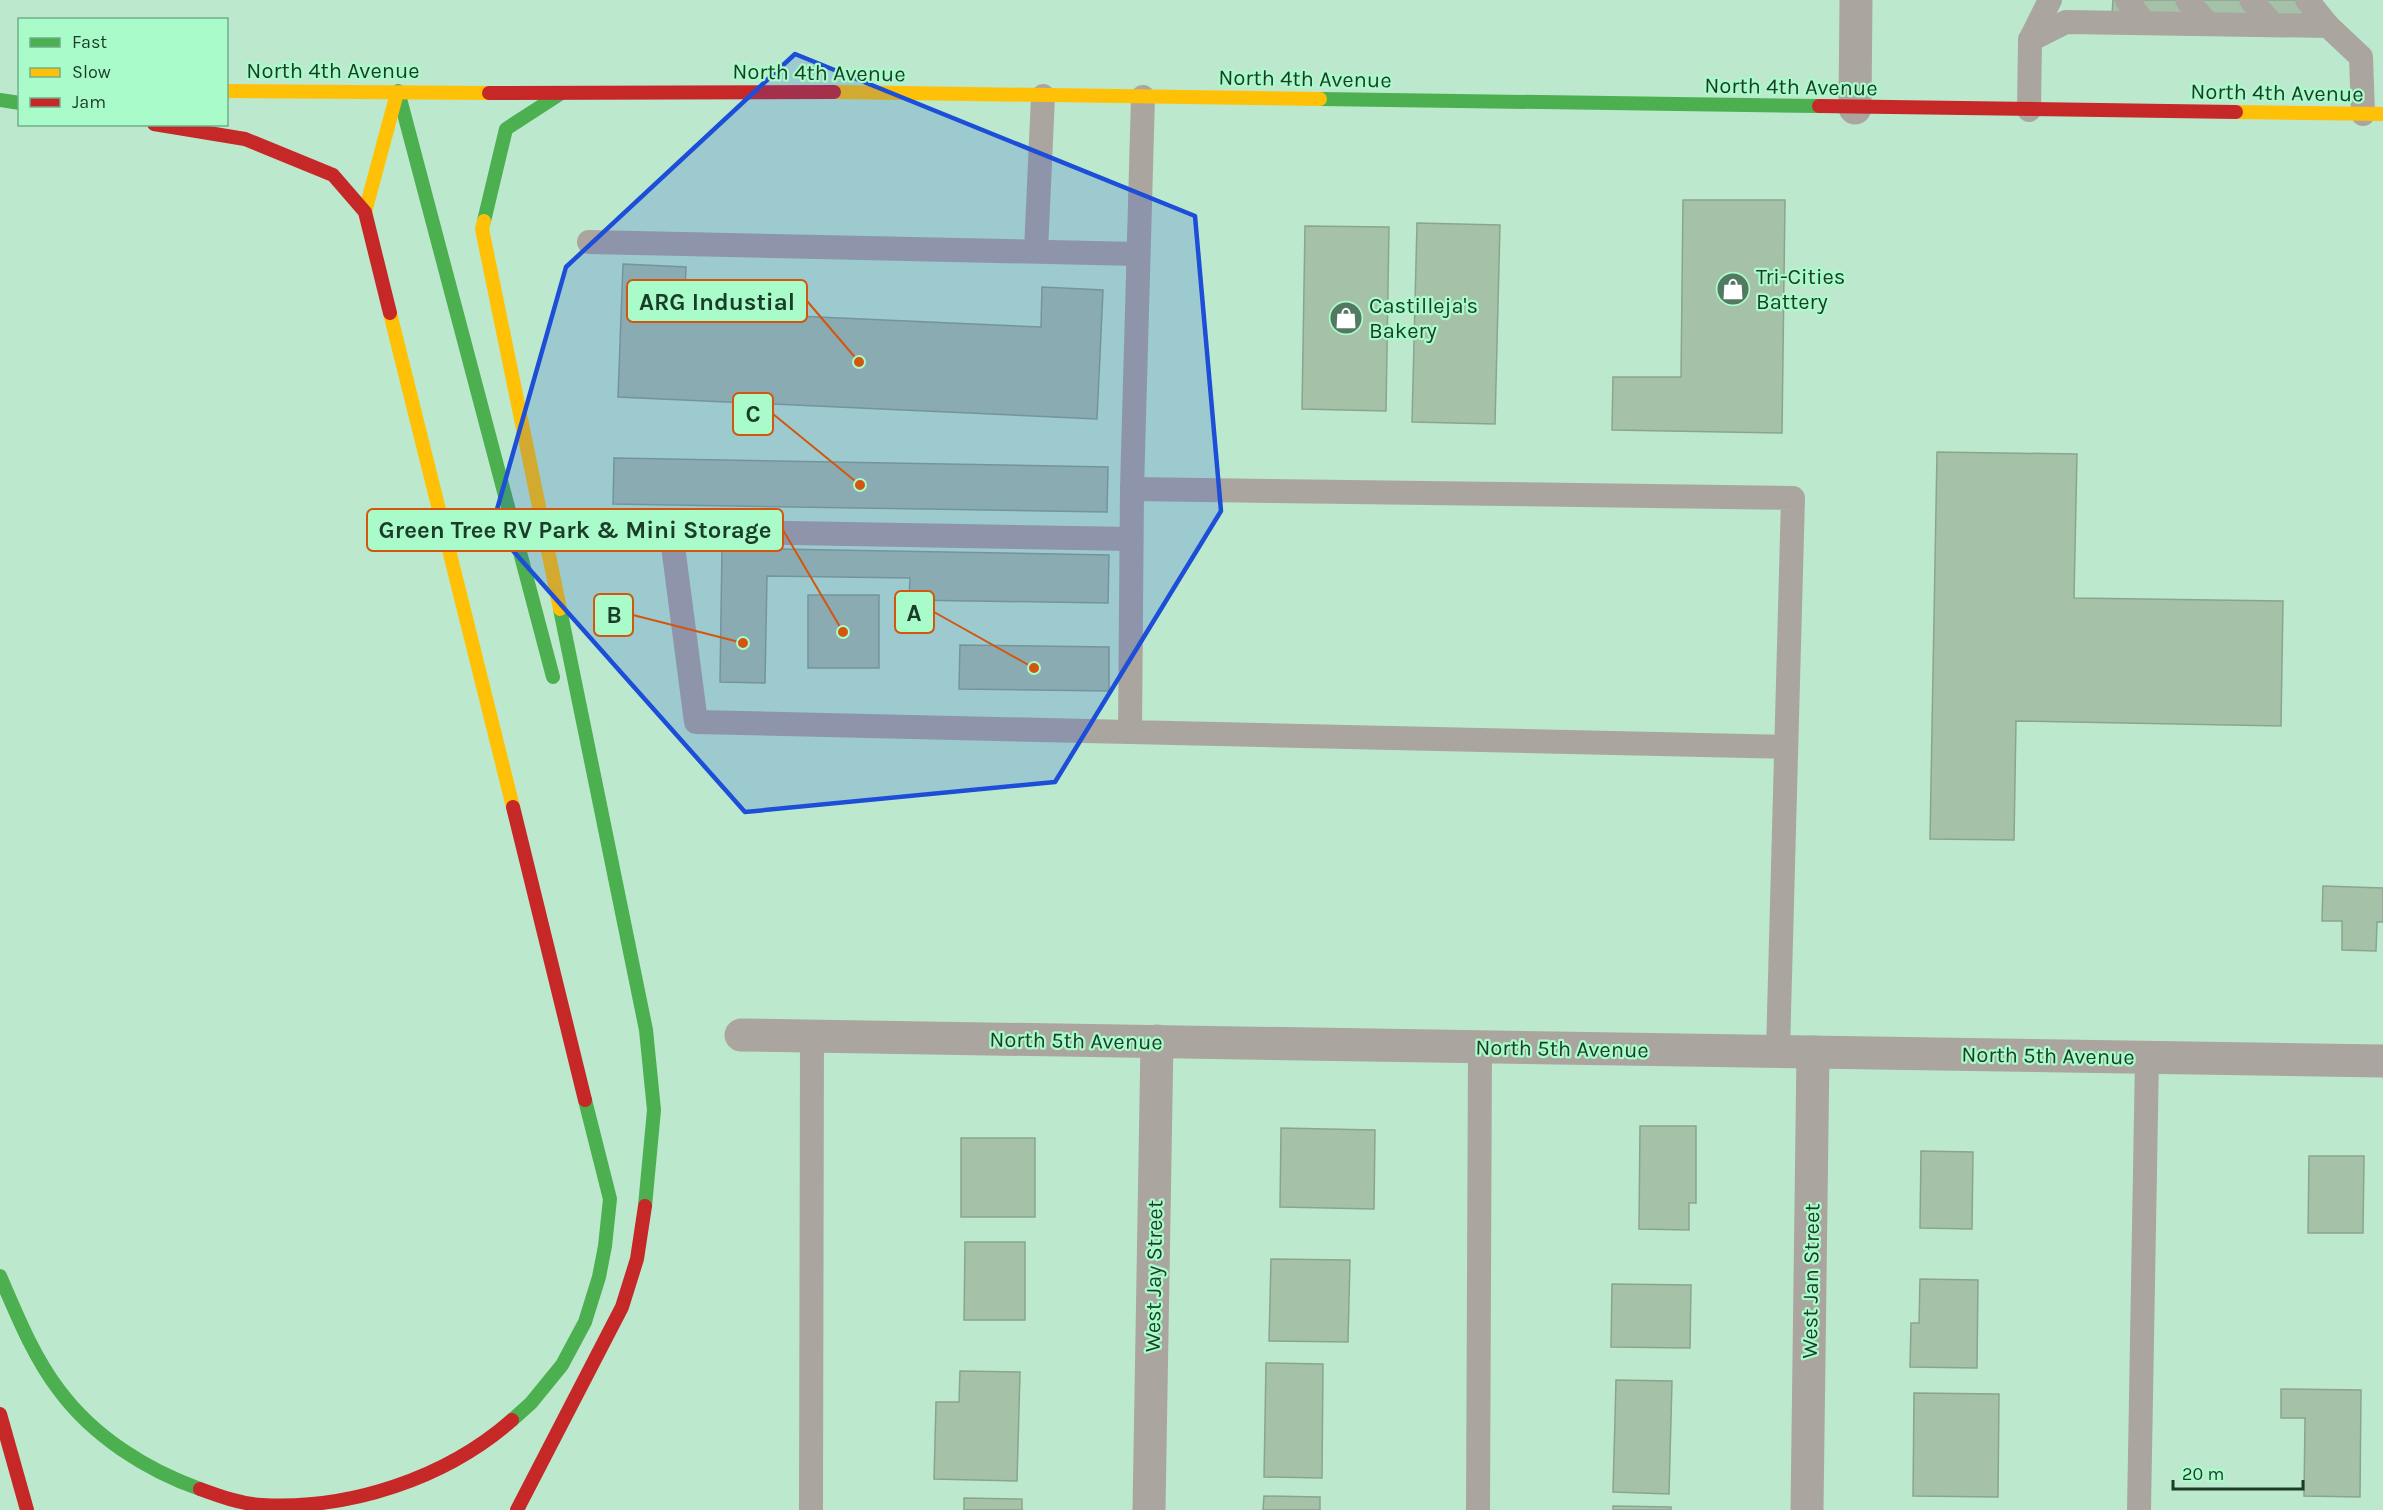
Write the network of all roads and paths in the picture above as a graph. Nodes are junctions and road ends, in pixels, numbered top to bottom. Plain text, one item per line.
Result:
1 (1856, 0) edge
2 (2050, 0) edge
3 (2127, 0) edge
4 (2187, 0) edge
5 (2251, 0) edge
6 (2307, 0) edge
7 (2144, 23) junction
8 (2208, 24) junction
9 (2272, 25) junction
10 (2328, 26) junction
11 (2030, 40) junction
12 (0, 91) edge
13 (18, 91) edge
14 (228, 91) edge
15 (398, 91) junction
16 (560, 94) junction
17 (1043, 96) junction
18 (1143, 97) junction
19 (0, 100) edge
20 (18, 103) edge
21 (1855, 108) junction
22 (2029, 110) junction
23 (2373, 114) edge
24 (166, 126) edge
25 (365, 212) junction
26 (589, 242) dead end
27 (1036, 252) junction
28 (1138, 254) junction
29 (1132, 489) junction
30 (1131, 538) junction
31 (557, 693) dead end
32 (1130, 732) junction
33 (1786, 747) junction
34 (581, 785) dead end
35 (646, 1030) junction
36 (741, 1035) dead end
37 (812, 1036) junction
38 (1157, 1041) junction
39 (1480, 1046) junction
40 (1778, 1052) junction
41 (1813, 1052) junction
42 (2147, 1057) junction
43 (2383, 1061) edge
44 (0, 1276) edge
45 (0, 1414) edge
46 (27, 1510) edge
47 (517, 1510) edge
48 (811, 1510) edge
49 (1149, 1510) edge
50 (1478, 1510) edge
51 (1807, 1510) edge
52 (2139, 1510) edge

1 - 21 street
2 - 11 lane
3 - 7 lane
4 - 8 lane
5 - 9 lane
6 - 10 lane
7 - 8 lane
7 - 11 lane
8 - 9 lane
9 - 10 lane
10 - 23 lane
11 - 22 lane
12 - 13 main road
14 - 15 main road, North 4th Avenue
15 - 16 main road, North 4th Avenue
15 - 25 main road
15 - 31 main road
16 - 17 main road, North 4th Avenue
16 - 35 main road
17 - 18 main road, North 4th Avenue
17 - 27 lane
18 - 21 main road, North 4th Avenue
18 - 28 lane
19 - 20 main road
21 - 22 main road, North 4th Avenue
22 - 23 main road, North 4th Avenue
24 - 25 main road
25 - 44 main road
26 - 27 lane
27 - 28 lane
28 - 29 lane
29 - 30 lane
29 - 33 lane
30 - 32 lane
30 - 32 lane
32 - 33 lane
33 - 40 lane
34 - 35 main road
35 - 47 main road
36 - 37 street, North 5th Avenue
37 - 38 street, North 5th Avenue
37 - 48 lane
38 - 39 street, North 5th Avenue
38 - 49 street, West Jay Street
39 - 40 street, North 5th Avenue
39 - 50 lane
40 - 41 street, North 5th Avenue
41 - 42 street, North 5th Avenue
41 - 51 street, West Jan Street
42 - 43 street, North 5th Avenue
42 - 52 lane
45 - 46 main road

